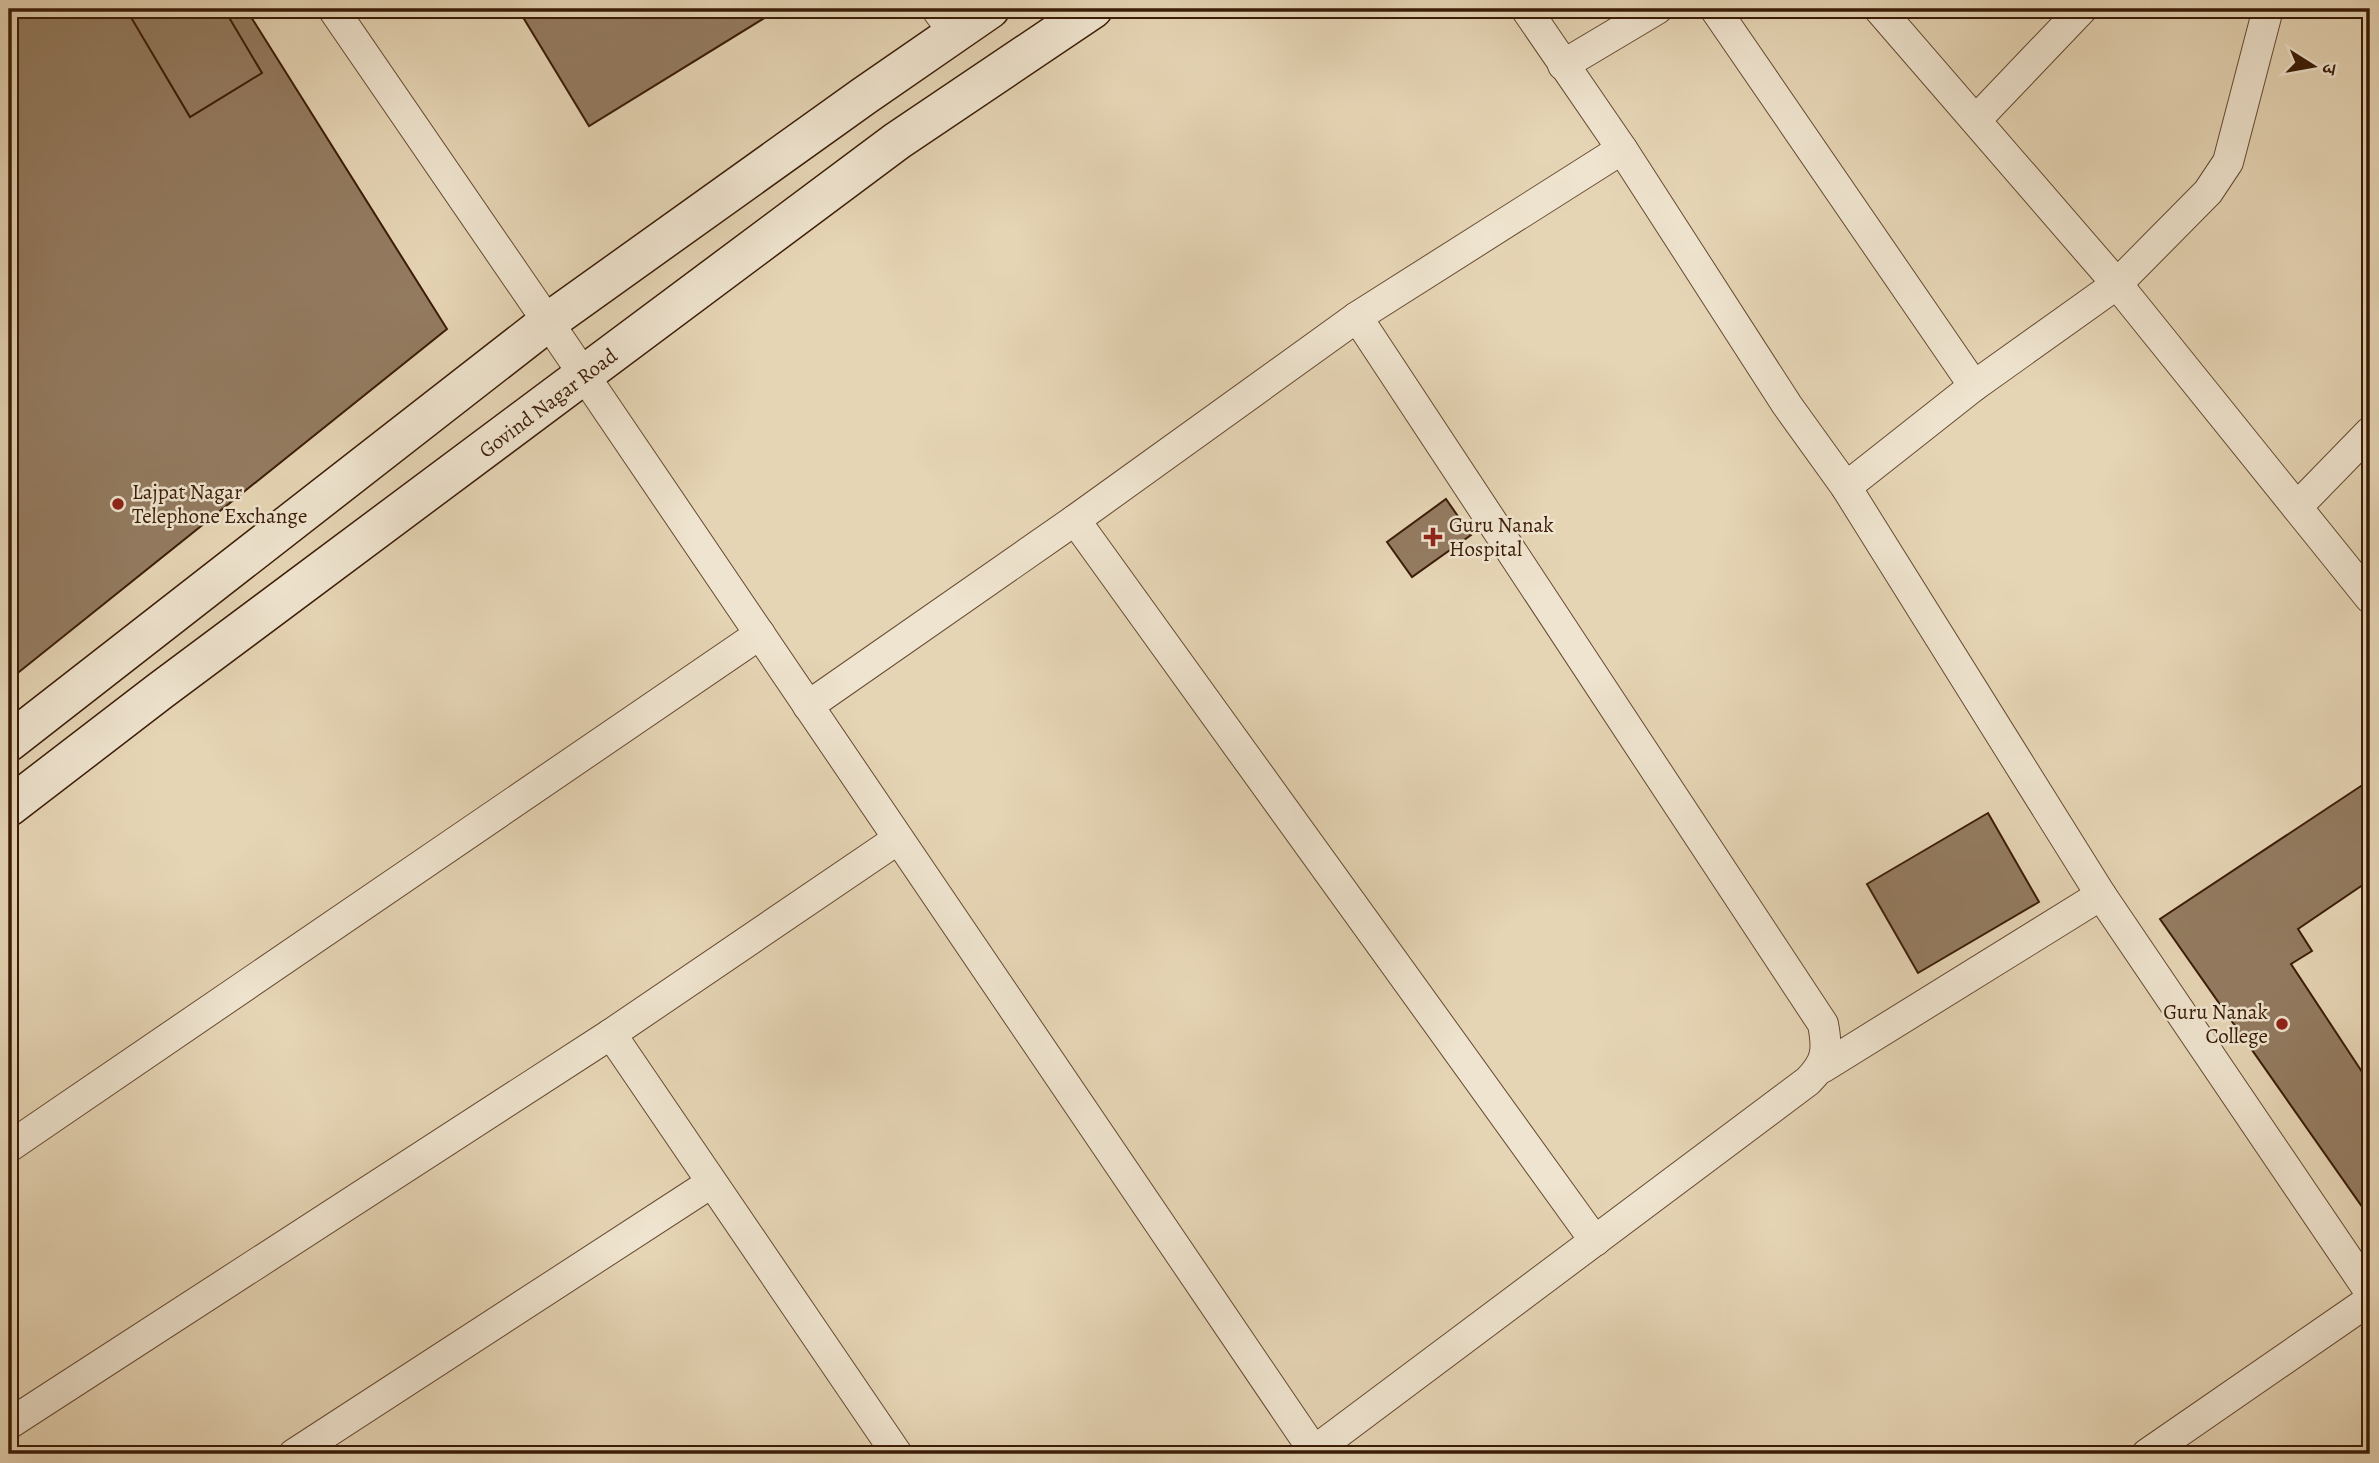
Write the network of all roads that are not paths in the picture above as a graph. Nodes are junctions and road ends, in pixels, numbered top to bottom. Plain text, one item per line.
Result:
1 (333, 9) edge
2 (990, 9) edge
3 (1093, 9) edge
4 (1525, 9) edge
5 (1657, 9) edge
6 (1715, 9) edge
7 (1879, 9) edge
8 (2082, 9) edge
9 (2267, 9) edge
10 (938, 23) edge
11 (1563, 65) junction
12 (1976, 120) junction
13 (1622, 149) junction
14 (2117, 284) junction
15 (1357, 317) junction
16 (548, 322) junction
17 (584, 376) junction
18 (1975, 386) junction
19 (2370, 432) edge
20 (1846, 487) junction
21 (2297, 507) junction
22 (1075, 520) junction
23 (2370, 598) edge
24 (760, 634) junction
25 (808, 706) junction
26 (9, 742) edge
27 (9, 807) edge
28 (898, 839) junction
29 (2101, 895) junction
30 (611, 1034) junction
31 (1822, 1068) junction
32 (9, 1147) edge
33 (711, 1183) junction
34 (1595, 1241) junction
35 (2370, 1292) edge
36 (2370, 1300) edge
37 (9, 1424) edge
38 (1315, 1453) edge
39 (294, 1454) edge
40 (897, 1454) edge
41 (2147, 1454) edge

1 - 16 street
2 - 10 main road
3 - 17 main road, Govind Nagar Road
4 - 11 street
5 - 11 street
6 - 18 street
7 - 12 street
8 - 12 street
9 - 14 street
10 - 16 main road
11 - 13 street
12 - 14 street
13 - 15 street
13 - 20 street
14 - 18 street
14 - 21 street
15 - 22 street
15 - 31 street
16 - 17 street
16 - 26 main road
17 - 24 street
17 - 27 main road, Govind Nagar Road
18 - 20 street
19 - 21 street
20 - 29 street
21 - 23 street
22 - 25 street
22 - 34 street
24 - 25 street
24 - 32 street
25 - 28 street
28 - 30 street
28 - 38 street
29 - 31 street
29 - 35 street
30 - 33 street
30 - 37 street
31 - 34 street
33 - 39 street
33 - 40 street
34 - 38 street
36 - 41 street

